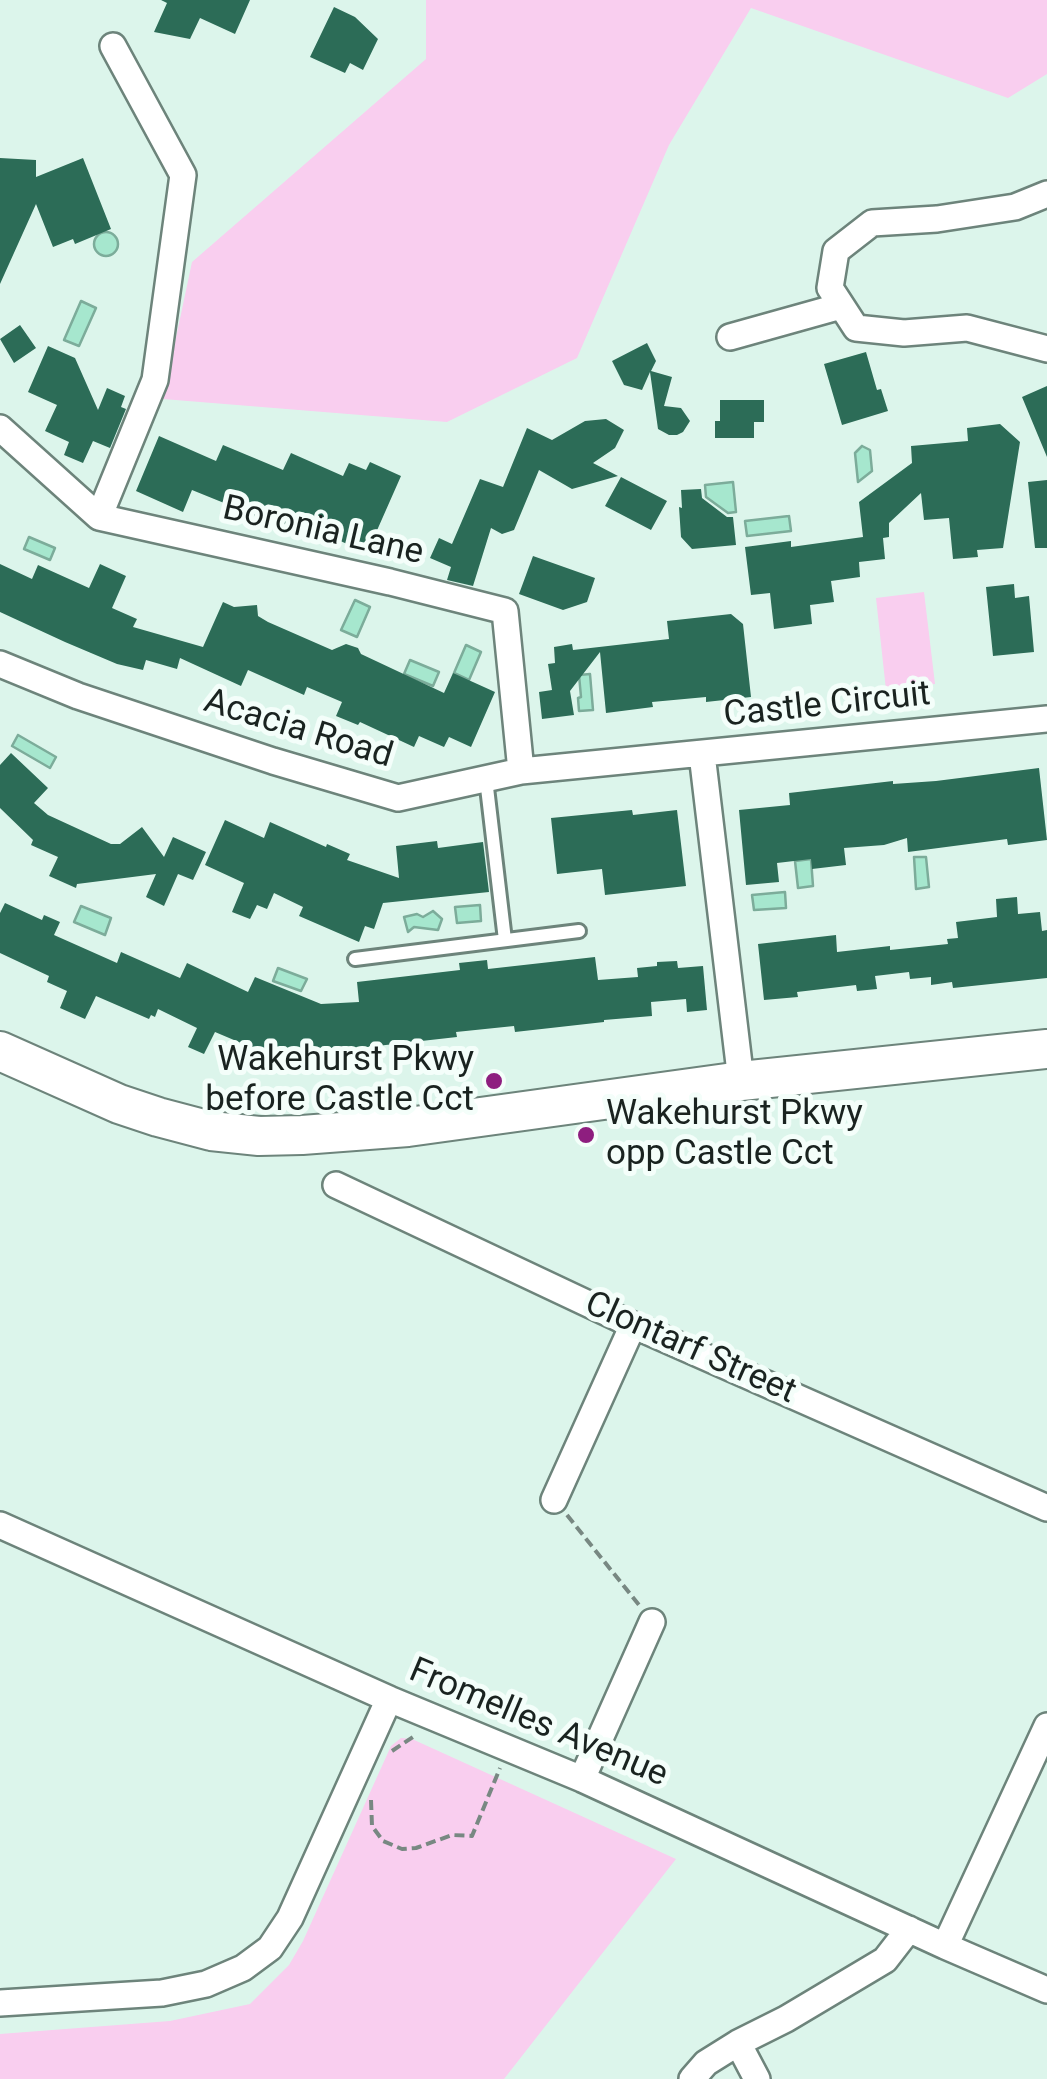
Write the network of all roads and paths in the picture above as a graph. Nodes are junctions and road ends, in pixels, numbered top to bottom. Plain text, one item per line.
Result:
1 (113, 46) dead end
2 (1047, 194) edge
3 (841, 306) junction
4 (730, 337) dead end
5 (1047, 350) edge
6 (0, 428) edge
7 (99, 517) junction
8 (0, 664) edge
9 (1047, 719) edge
10 (702, 754) junction
11 (521, 771) junction
12 (486, 779) junction
13 (579, 931) dead end
14 (505, 940) junction
15 (354, 959) dead end
16 (1047, 1049) edge
17 (0, 1050) edge
18 (740, 1081) junction
19 (336, 1186) dead end
20 (633, 1325) junction
21 (554, 1500) joint
22 (1047, 1508) edge
23 (0, 1525) edge
24 (652, 1622) joint
25 (389, 1699) junction
26 (1047, 1726) edge
27 (413, 1737) dead end
28 (391, 1752) dead end
29 (501, 1766) dead end
30 (582, 1779) junction
31 (370, 1798) dead end
32 (909, 1929) junction
33 (945, 1946) junction
34 (1047, 1990) edge
35 (0, 2003) edge
36 (738, 2042) junction
37 (692, 2079) edge
38 (757, 2079) edge

1 - 7 street
2 - 3 street
3 - 4 street
3 - 5 street
6 - 7 street, Boronia Lane
7 - 11 street, Boronia Lane
8 - 12 street, Acacia Road
9 - 10 street, Castle Circuit
10 - 11 street, Acacia Road
10 - 18 street, Castle Circuit
11 - 12 street, Acacia Road
12 - 14 lane
13 - 14 lane
14 - 15 lane
16 - 18 main road
17 - 18 main road
19 - 20 street, Clontarf Street
20 - 21 street
20 - 22 street, Clontarf Street
21 - 24 path
23 - 25 street, Fromelles Avenue
24 - 30 street
25 - 30 street, Fromelles Avenue
25 - 35 street
26 - 33 street
27 - 28 path
29 - 31 path
30 - 32 street, Fromelles Avenue
32 - 33 street, Fromelles Avenue
32 - 36 street
33 - 34 street, Fromelles Avenue
36 - 37 street
36 - 38 street

